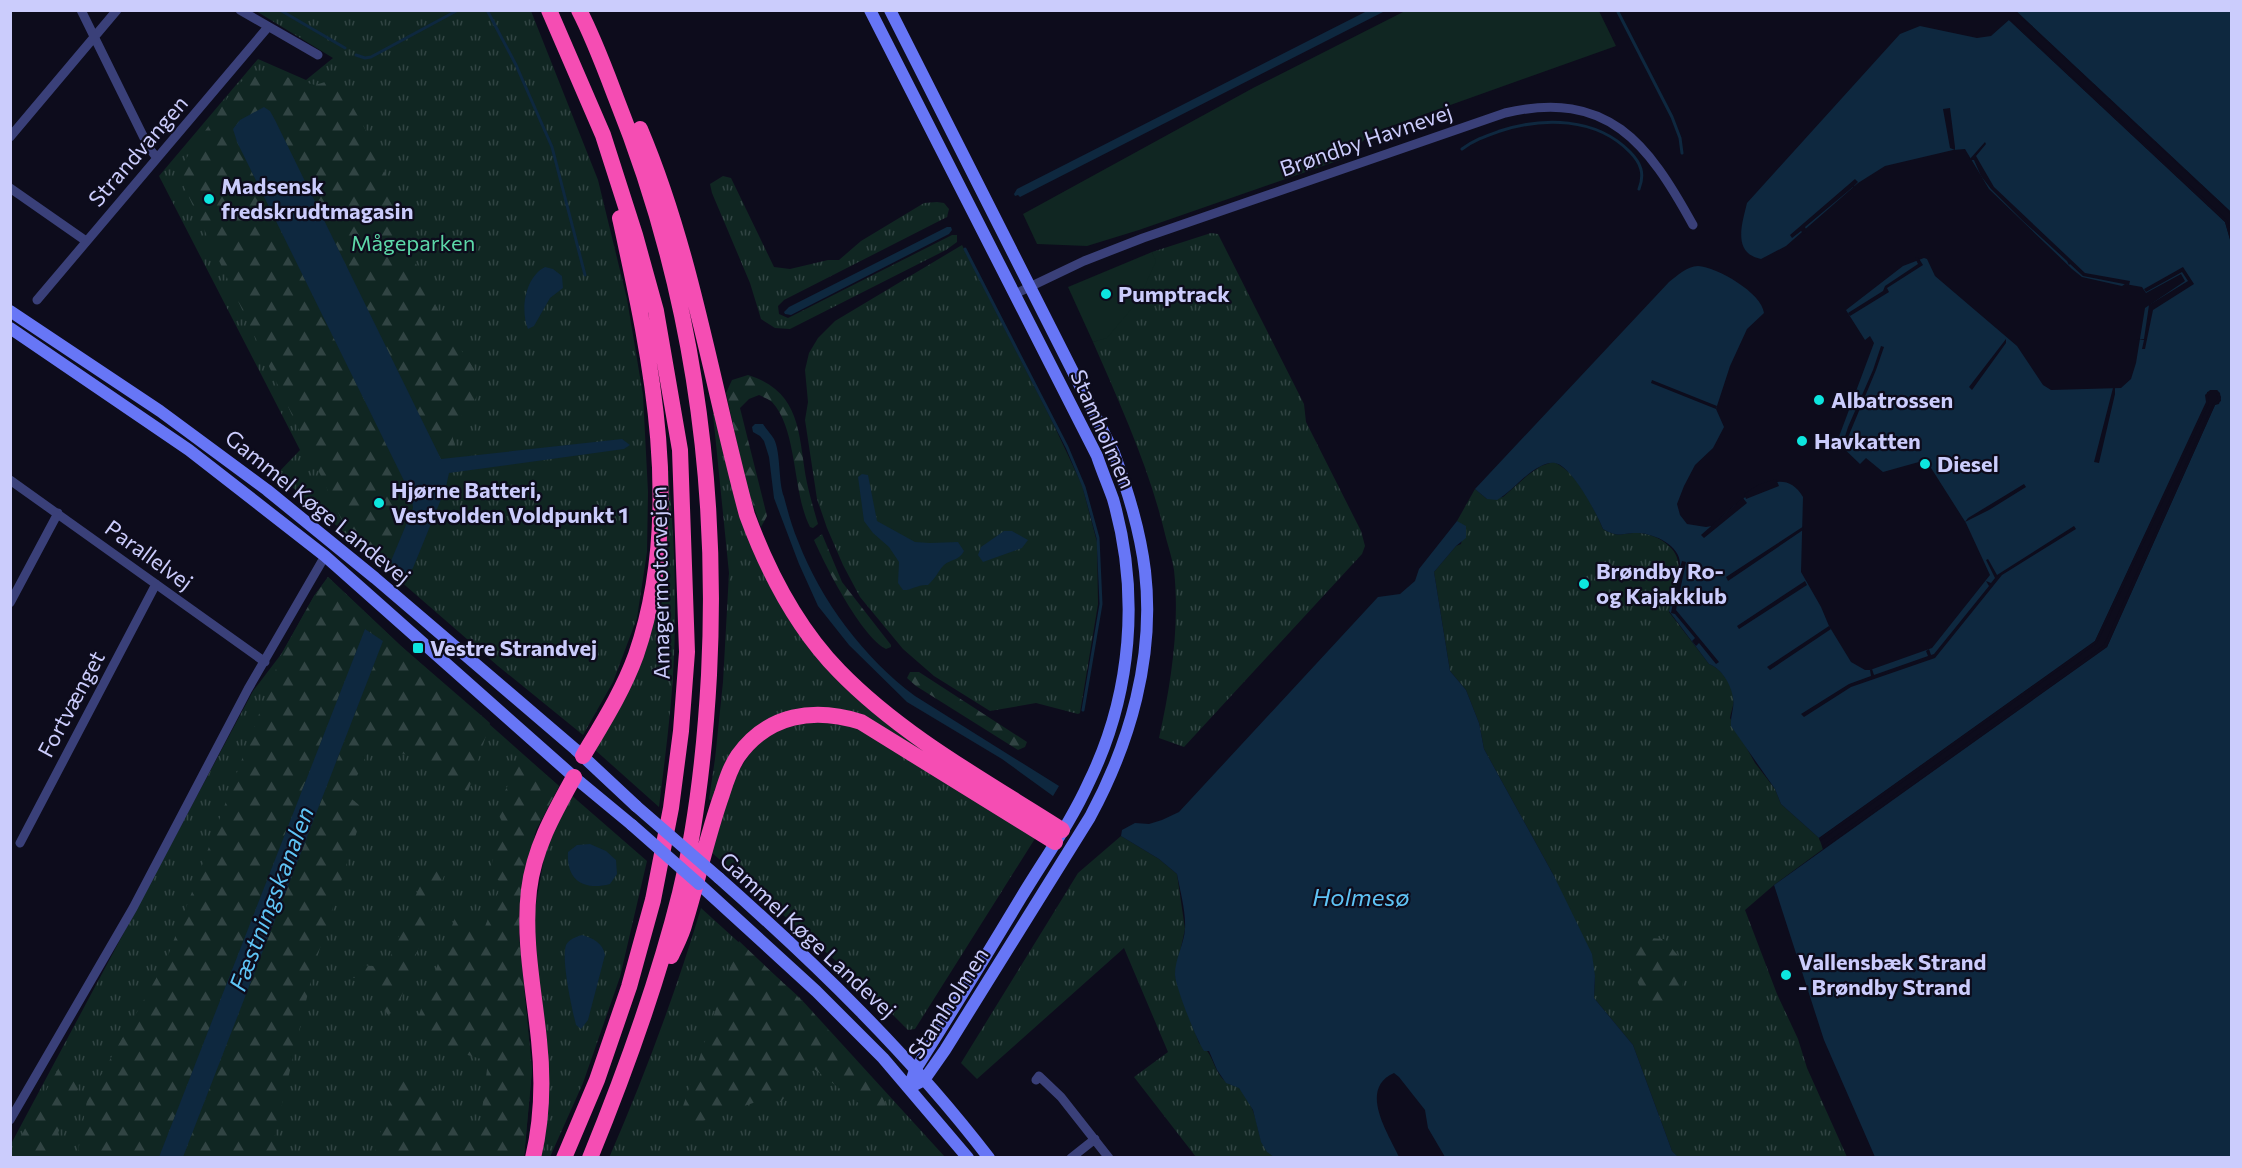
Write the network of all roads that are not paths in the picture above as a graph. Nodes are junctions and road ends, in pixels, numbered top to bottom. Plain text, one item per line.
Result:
1 (81, 10) edge
2 (117, 10) edge
3 (240, 10) edge
4 (549, 10) edge
5 (579, 10) edge
6 (870, 10) edge
7 (890, 10) edge
8 (588, 26) junction
9 (268, 27) junction
10 (95, 37) junction
11 (318, 55) dead end
12 (584, 90) junction
13 (10, 137) edge
14 (157, 159) junction
15 (10, 188) edge
16 (1693, 225) dead end
17 (86, 241) junction
18 (1030, 287) junction
19 (1015, 294) junction
20 (37, 300) dead end
21 (10, 310) edge
22 (10, 328) edge
23 (10, 480) edge
24 (58, 513) junction
25 (325, 556) junction
26 (156, 584) junction
27 (10, 603) edge
28 (264, 662) junction
29 (583, 756) junction
30 (574, 777) junction
31 (1059, 836) junction
32 (20, 843) dead end
33 (1073, 845) junction
34 (648, 1009) junction
35 (915, 1070) junction
36 (924, 1080) junction
37 (1036, 1080) dead end
38 (909, 1088) junction
39 (10, 1120) edge
40 (1095, 1139) junction
41 (533, 1158) edge
42 (564, 1158) edge
43 (590, 1158) edge
44 (968, 1158) edge
45 (989, 1158) edge
46 (1071, 1158) edge
47 (1108, 1158) edge

1 - 10 street
2 - 10 street
3 - 9 street
4 - 12 highway, Amagermotorvejen
5 - 8 highway, Amagermotorvejen
6 - 19 main road, Stamholmen
7 - 18 main road, Stamholmen
8 - 31 highway
8 - 34 highway, Amagermotorvejen
9 - 11 street
9 - 14 street, Strandvangen
10 - 13 street
10 - 14 street
12 - 29 highway
12 - 42 highway, Amagermotorvejen
14 - 17 street, Strandvangen
15 - 17 street
16 - 18 street, Brøndby Havnevej
17 - 20 street, Strandvangen
18 - 19 street, Brøndby Havnevej
18 - 33 main road, Stamholmen
19 - 31 main road, Stamholmen
21 - 29 main road, Gammel Køge Landevej
22 - 25 main road, Gammel Køge Landevej
23 - 24 street, Parallelvej
24 - 26 street, Parallelvej
24 - 27 street
25 - 28 street
25 - 30 main road, Gammel Køge Landevej
26 - 28 street, Parallelvej
26 - 32 street, Fortvænget
28 - 39 street
29 - 30 main road
29 - 35 main road, Gammel Køge Landevej, bridge
30 - 38 main road, Gammel Køge Landevej, bridge
30 - 41 highway
31 - 33 main road
31 - 34 highway
31 - 35 main road, Stamholmen
33 - 36 main road, Stamholmen
34 - 43 highway, Amagermotorvejen
35 - 36 main road, Gammel Køge Landevej
35 - 38 main road, Stamholmen
36 - 38 main road, Stamholmen
36 - 45 main road, Gammel Køge Landevej
37 - 40 street
38 - 44 main road, Gammel Køge Landevej
40 - 46 street
40 - 47 street

